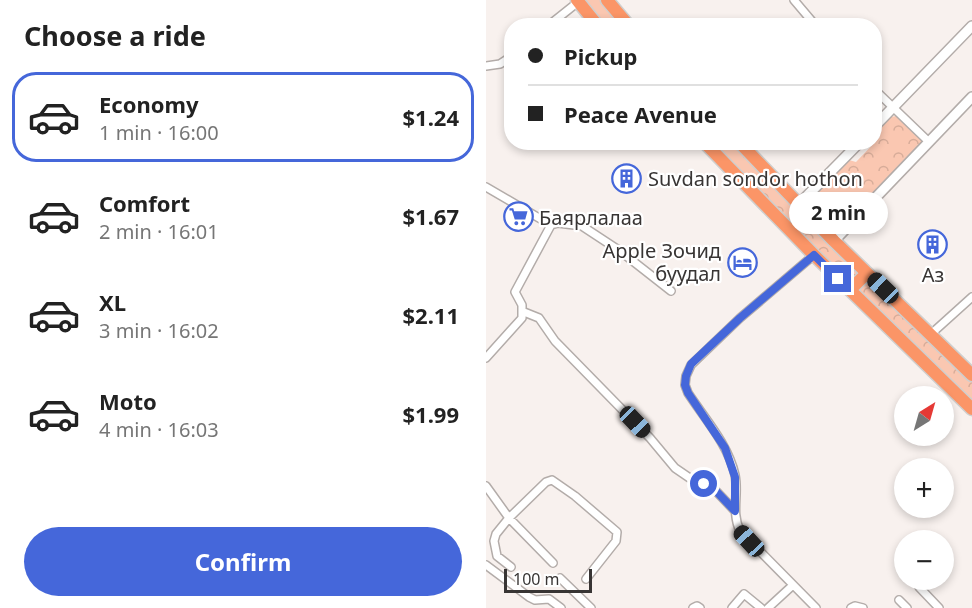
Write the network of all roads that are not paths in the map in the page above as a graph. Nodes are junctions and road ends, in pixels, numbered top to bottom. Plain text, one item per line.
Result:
1 (607, 0) edge
2 (794, 0) edge
3 (577, 1) edge
4 (557, 18) edge
5 (591, 18) edge
6 (622, 18) edge
7 (809, 18) edge
8 (972, 26) edge
9 (504, 61) edge
10 (486, 66) edge
11 (972, 96) edge
12 (882, 97) edge
13 (893, 109) junction
14 (882, 119) edge
15 (928, 141) junction
16 (712, 150) edge
17 (747, 150) edge
18 (852, 150) edge
19 (486, 187) edge
20 (799, 204) junction
21 (551, 225) junction
22 (834, 241) junction
23 (814, 255) junction
24 (867, 273) junction
25 (850, 290) junction
26 (671, 291) dead end
27 (972, 297) edge
28 (524, 312) junction
29 (931, 334) junction
30 (486, 358) edge
31 (972, 375) edge
32 (972, 409) edge
33 (486, 486) edge
34 (735, 511) junction
35 (509, 518) junction
36 (553, 563) dead end
37 (486, 565) edge
38 (511, 567) dead end
39 (560, 578) dead end
40 (586, 579) dead end
41 (793, 585) junction
42 (922, 590) edge
43 (561, 608) edge
44 (591, 608) edge
45 (693, 608) edge
46 (700, 608) edge
47 (732, 608) edge
48 (761, 608) edge
49 (768, 608) edge
50 (816, 608) edge
51 (851, 608) edge
52 (863, 608) edge
53 (939, 608) edge

1 - 6 highway
2 - 7 street
3 - 4 street
3 - 5 highway
8 - 13 street
9 - 10 street
11 - 15 street
12 - 13 street
13 - 14 street
13 - 15 street
15 - 22 street
16 - 23 highway
17 - 20 highway
18 - 20 street
19 - 21 street
20 - 22 highway
21 - 26 street
21 - 28 street
22 - 24 highway
23 - 25 highway
23 - 34 street
24 - 25 highway
24 - 29 highway
25 - 32 highway
27 - 29 street
28 - 30 street
28 - 34 street
29 - 31 highway
33 - 35 street
34 - 41 street
35 - 36 street
35 - 38 street
35 - 40 street
37 - 43 street
39 - 44 street
41 - 49 street
41 - 50 street
42 - 53 street
45 - 46 street
47 - 48 street
51 - 52 street

